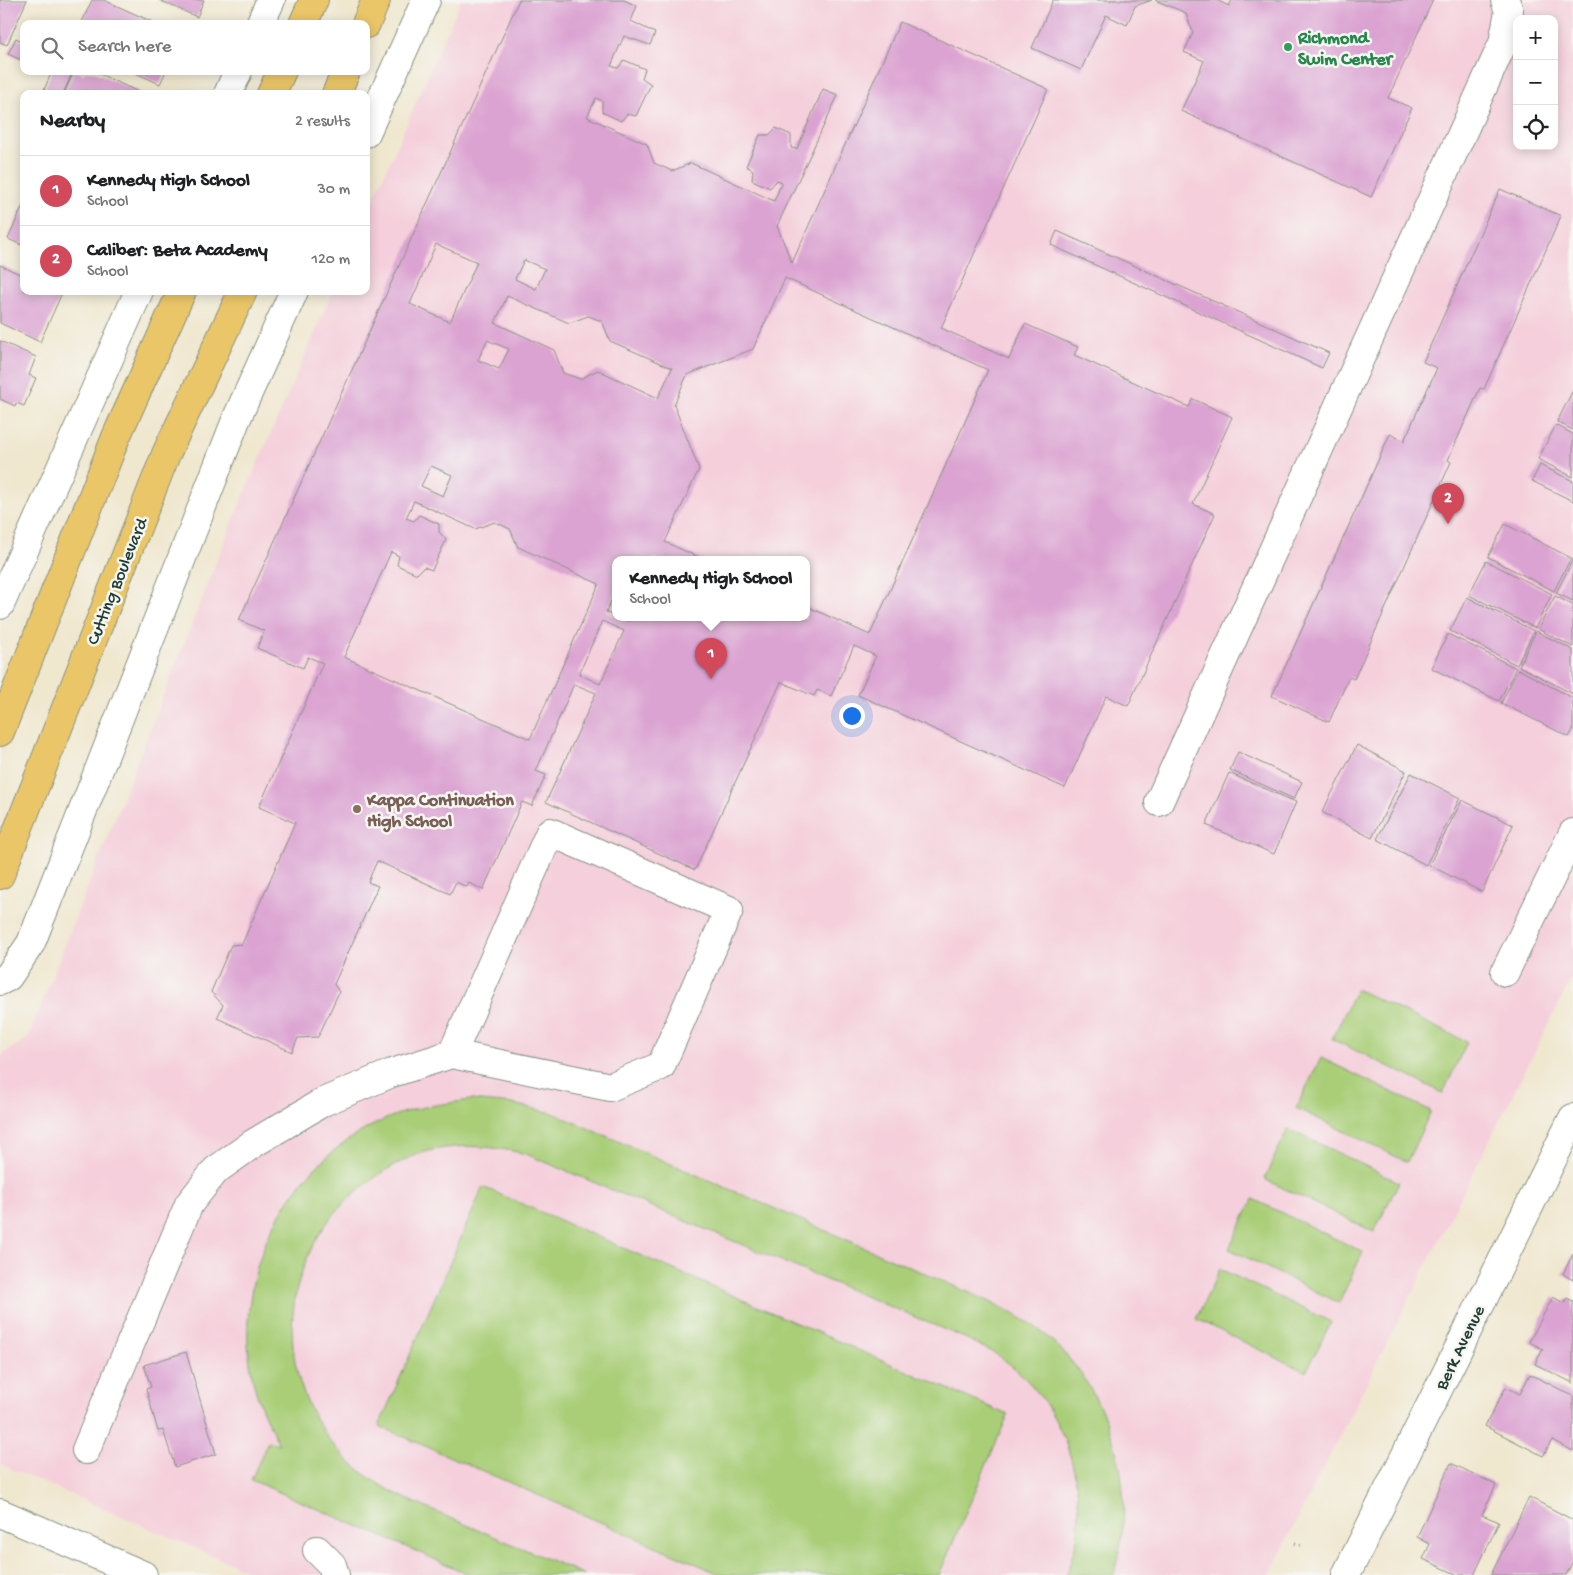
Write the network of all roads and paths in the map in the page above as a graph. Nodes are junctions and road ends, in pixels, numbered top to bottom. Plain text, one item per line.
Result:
1 (270, 0) edge
2 (314, 0) edge
3 (376, 0) edge
4 (426, 0) edge
5 (1505, 0) edge
6 (262, 20) edge
7 (305, 20) edge
8 (368, 20) edge
9 (236, 75) edge
10 (280, 75) edge
11 (344, 75) edge
12 (230, 90) edge
13 (273, 90) edge
14 (338, 90) edge
15 (370, 124) edge
16 (137, 295) edge
17 (180, 295) edge
18 (241, 295) edge
19 (292, 295) edge
20 (0, 605) edge
21 (0, 732) edge
22 (1159, 802) dead end
23 (1573, 833) edge
24 (0, 875) edge
25 (1505, 972) dead end
26 (0, 981) edge
27 (452, 1054) junction
28 (1573, 1118) edge
29 (86, 1450) dead end
30 (0, 1513) edge
31 (1294, 1543) dead end
32 (1302, 1546) dead end
33 (317, 1550) dead end
34 (143, 1575) edge
35 (335, 1575) edge
36 (1346, 1575) edge

1 - 6 street
2 - 7 main road
3 - 8 main road
4 - 15 street
5 - 22 street
9 - 12 street
10 - 13 main road
11 - 14 main road
16 - 20 street
17 - 21 main road
18 - 24 main road, Cutting Boulevard
19 - 26 street
23 - 25 street
27 - 27 street
27 - 29 street
28 - 36 street, Berk Avenue
30 - 34 street
31 - 32 path
33 - 35 street

